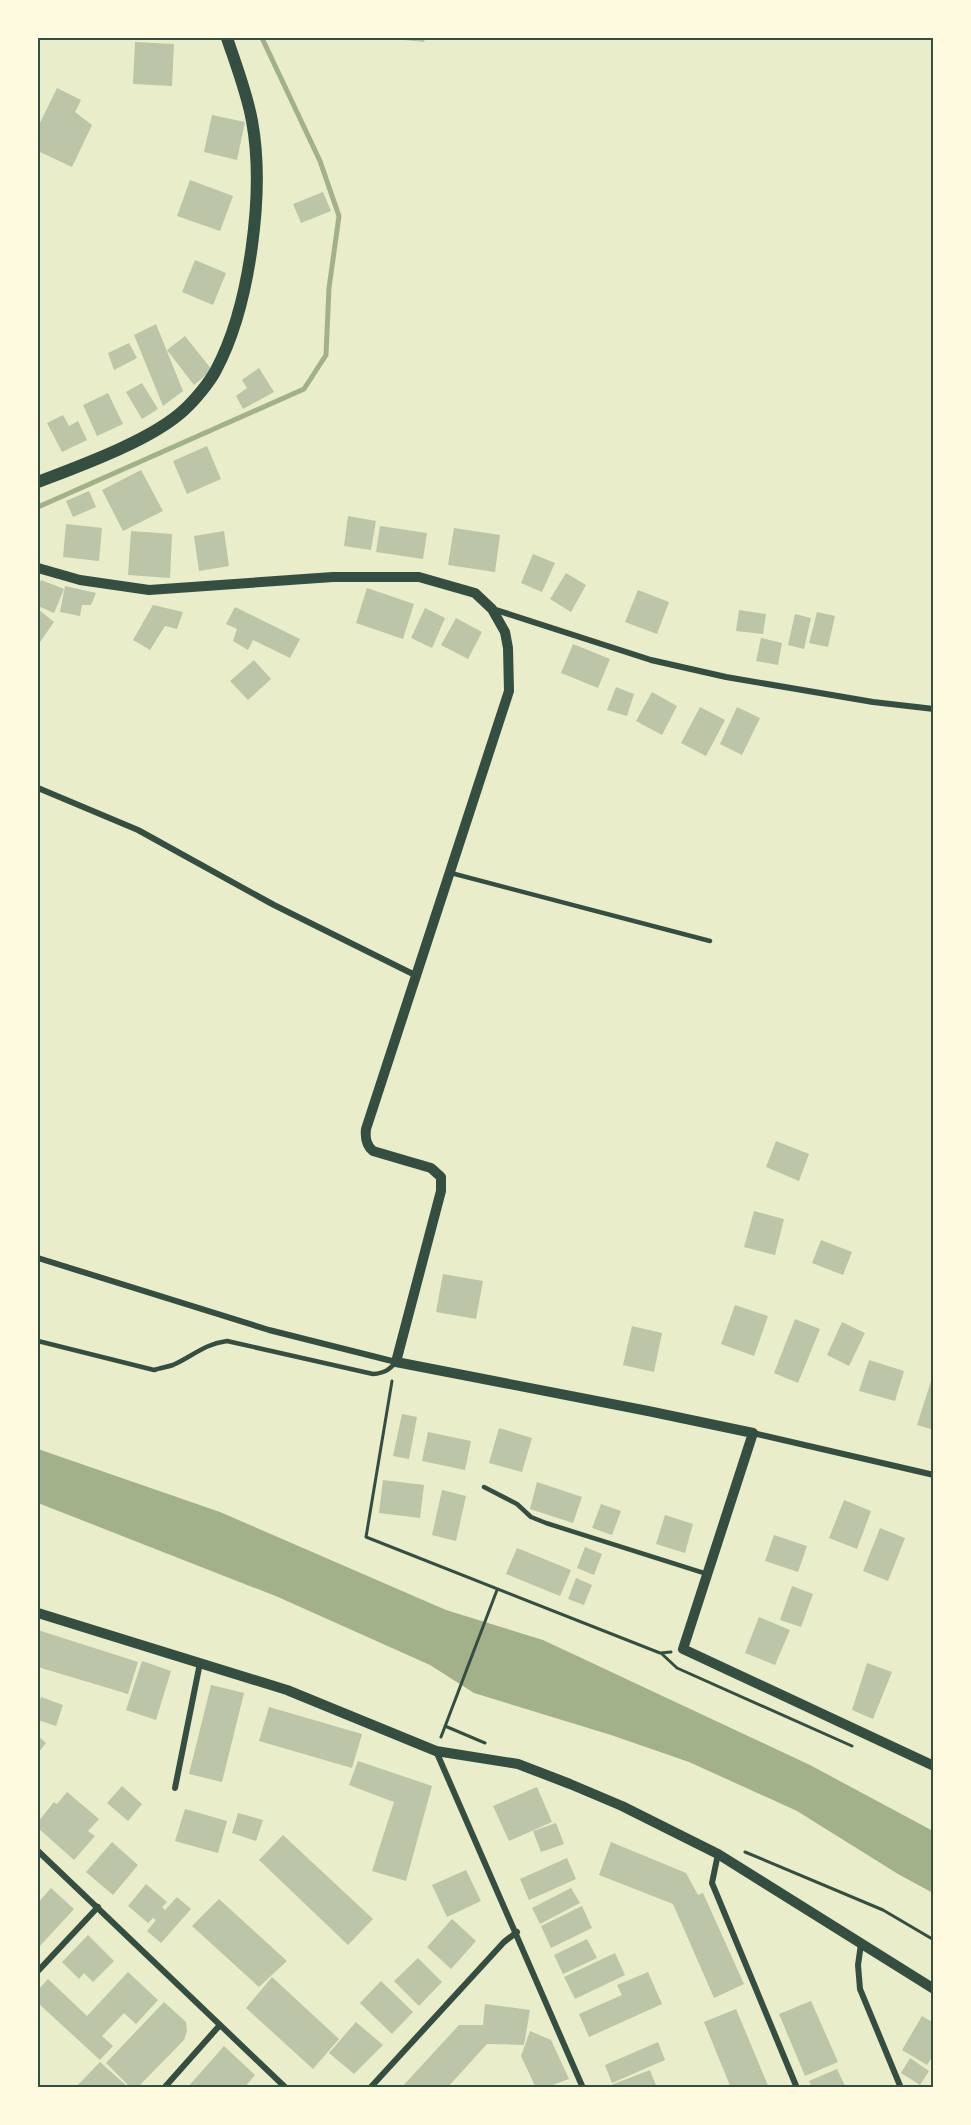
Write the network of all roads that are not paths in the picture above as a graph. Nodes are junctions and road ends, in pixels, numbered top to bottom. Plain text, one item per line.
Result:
1 (227, 38) edge
2 (38, 482) edge
3 (38, 568) edge
4 (492, 609) junction
5 (933, 709) edge
6 (38, 788) edge
7 (450, 873) junction
8 (710, 940) dead end
9 (417, 976) junction
10 (38, 1258) edge
11 (38, 1341) edge
12 (396, 1362) junction
13 (753, 1434) junction
14 (933, 1475) edge
15 (484, 1486) dead end
16 (708, 1574) junction
17 (38, 1613) edge
18 (200, 1664) junction
19 (436, 1750) junction
20 (933, 1766) edge
21 (175, 1788) dead end
22 (38, 1851) edge
23 (718, 1854) junction
24 (98, 1907) junction
25 (517, 1932) junction
26 (861, 1943) junction
27 (38, 1971) edge
28 (933, 1989) edge
29 (220, 2025) junction
30 (164, 2088) edge
31 (286, 2088) edge
32 (370, 2088) edge
33 (583, 2088) edge
34 (797, 2088) edge
35 (901, 2088) edge

1 - 2 main road
3 - 4 street
4 - 5 street
4 - 7 street
6 - 9 street
7 - 8 lane
7 - 9 street
9 - 12 street
10 - 12 street
11 - 12 lane
12 - 13 street
13 - 14 street
13 - 16 street
15 - 16 lane
16 - 20 street
17 - 18 street
18 - 19 street
18 - 21 street
19 - 23 street
19 - 25 street
22 - 24 street
23 - 26 street
23 - 34 street
24 - 27 street
24 - 29 street
25 - 32 street
25 - 33 street
26 - 28 street
26 - 35 street
29 - 30 street
29 - 31 street

